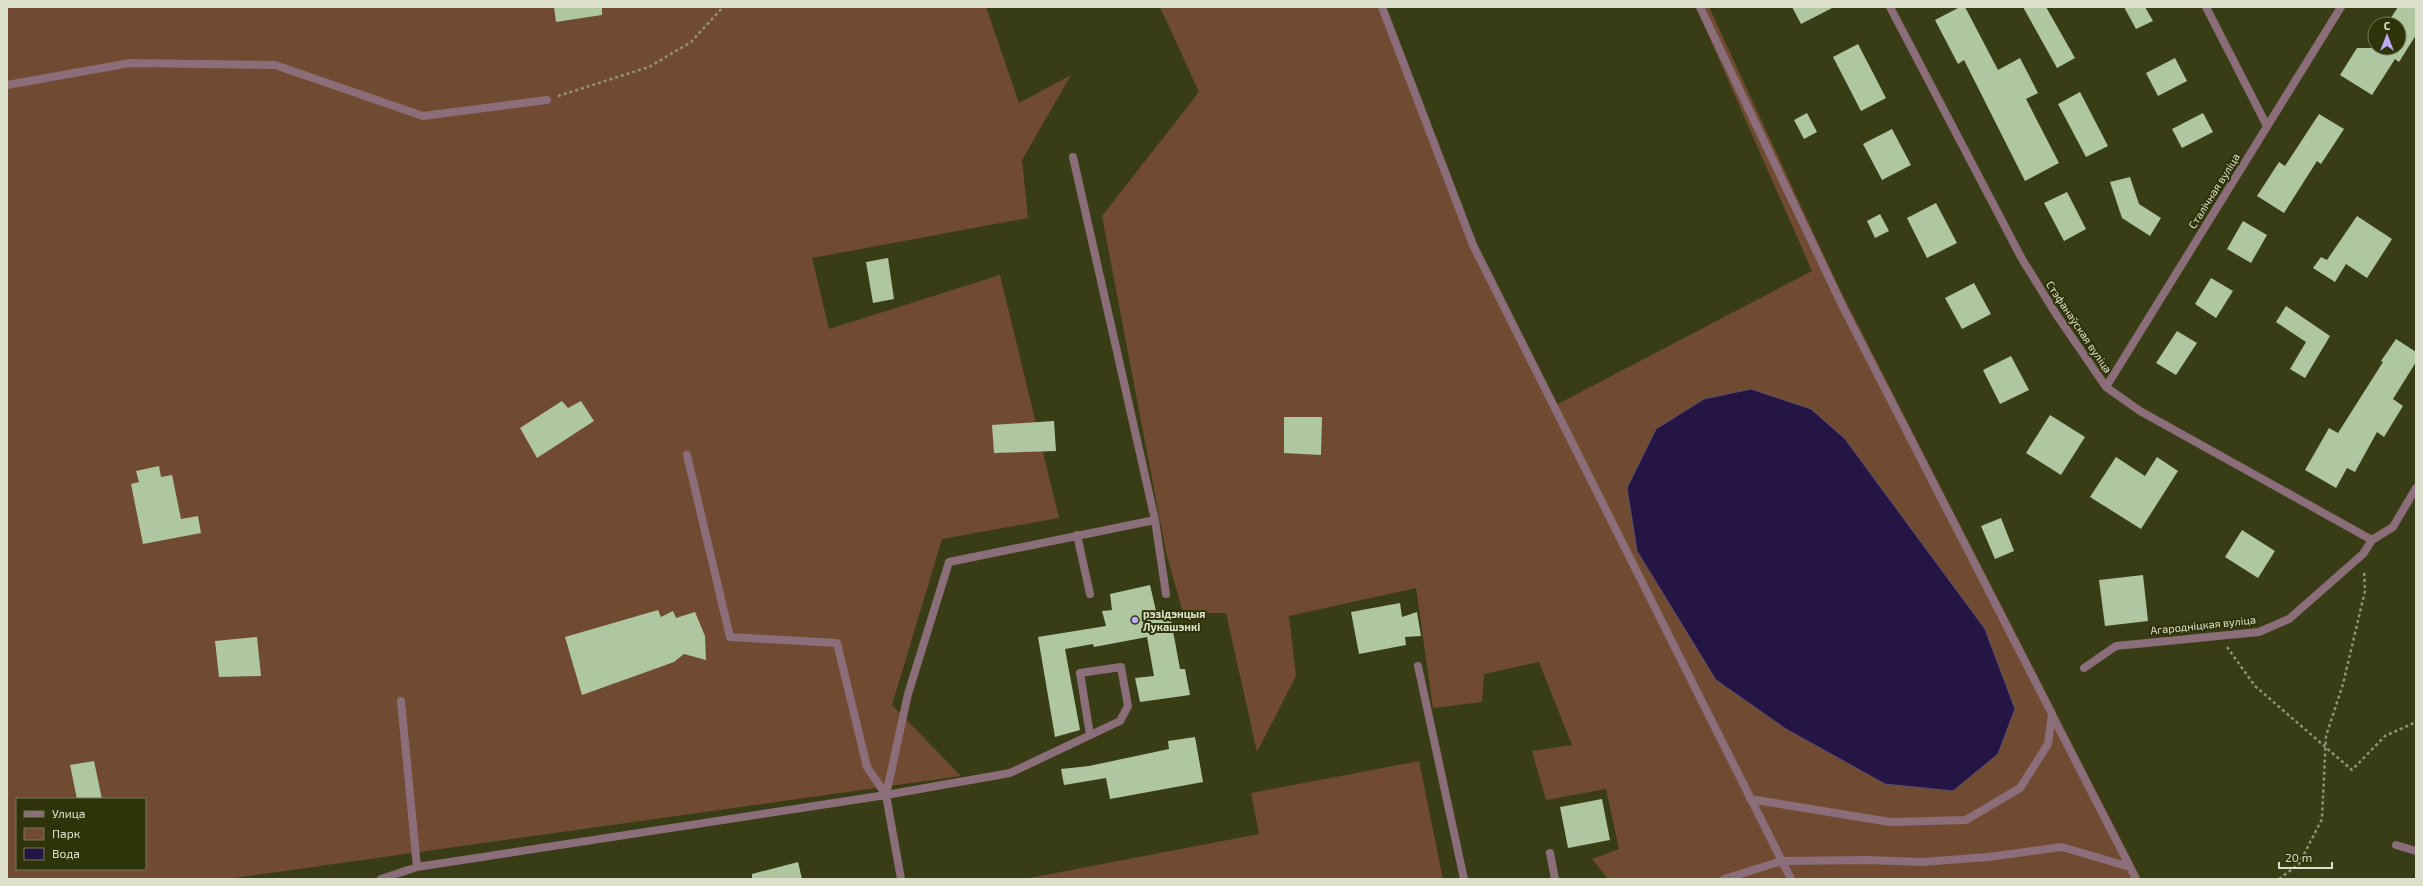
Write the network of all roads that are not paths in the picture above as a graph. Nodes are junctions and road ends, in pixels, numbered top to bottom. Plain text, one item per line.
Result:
1 (1382, 7) edge
2 (1700, 7) edge
3 (1890, 7) edge
4 (2206, 7) edge
5 (2341, 7) edge
6 (7, 85) edge
7 (548, 100) road end
8 (2267, 126) junction
9 (1073, 157) dead end
10 (2106, 387) junction
11 (687, 455) dead end
12 (2416, 488) edge
13 (1155, 520) junction
14 (1077, 536) junction
15 (2372, 540) junction
16 (1090, 594) dead end
17 (1166, 594) dead end
18 (1418, 666) dead end
19 (2084, 668) dead end
20 (401, 701) dead end
21 (2052, 714) junction
22 (1090, 735) junction
23 (886, 795) junction
24 (1750, 799) junction
25 (2396, 846) dead end
26 (2416, 851) edge
27 (1550, 853) dead end
28 (1782, 861) junction
29 (417, 867) junction
30 (2130, 867) junction
31 (381, 879) edge
32 (901, 879) edge
33 (1464, 879) edge
34 (1555, 879) edge
35 (1724, 879) edge
36 (1791, 879) edge
37 (2136, 879) edge

1 - 24 street
2 - 21 street
3 - 10 street, Стэфанаўская вуліца
4 - 8 street
5 - 8 street, Сталічная вуліца
6 - 7 street
8 - 10 street, Сталічная вуліца
9 - 13 street
10 - 15 street, Стэфанаўская вуліца
11 - 23 street
12 - 15 street, Агародніцкая вуліца
13 - 14 street
13 - 17 street
14 - 16 street
14 - 23 street
15 - 19 street, Агародніцкая вуліца
18 - 33 street
20 - 29 street
21 - 24 street
21 - 30 street
22 - 22 street
22 - 23 street
23 - 29 street
23 - 32 street
24 - 28 street
25 - 26 street
27 - 34 street
28 - 30 street
28 - 35 street
28 - 36 street
29 - 31 street
30 - 37 street

